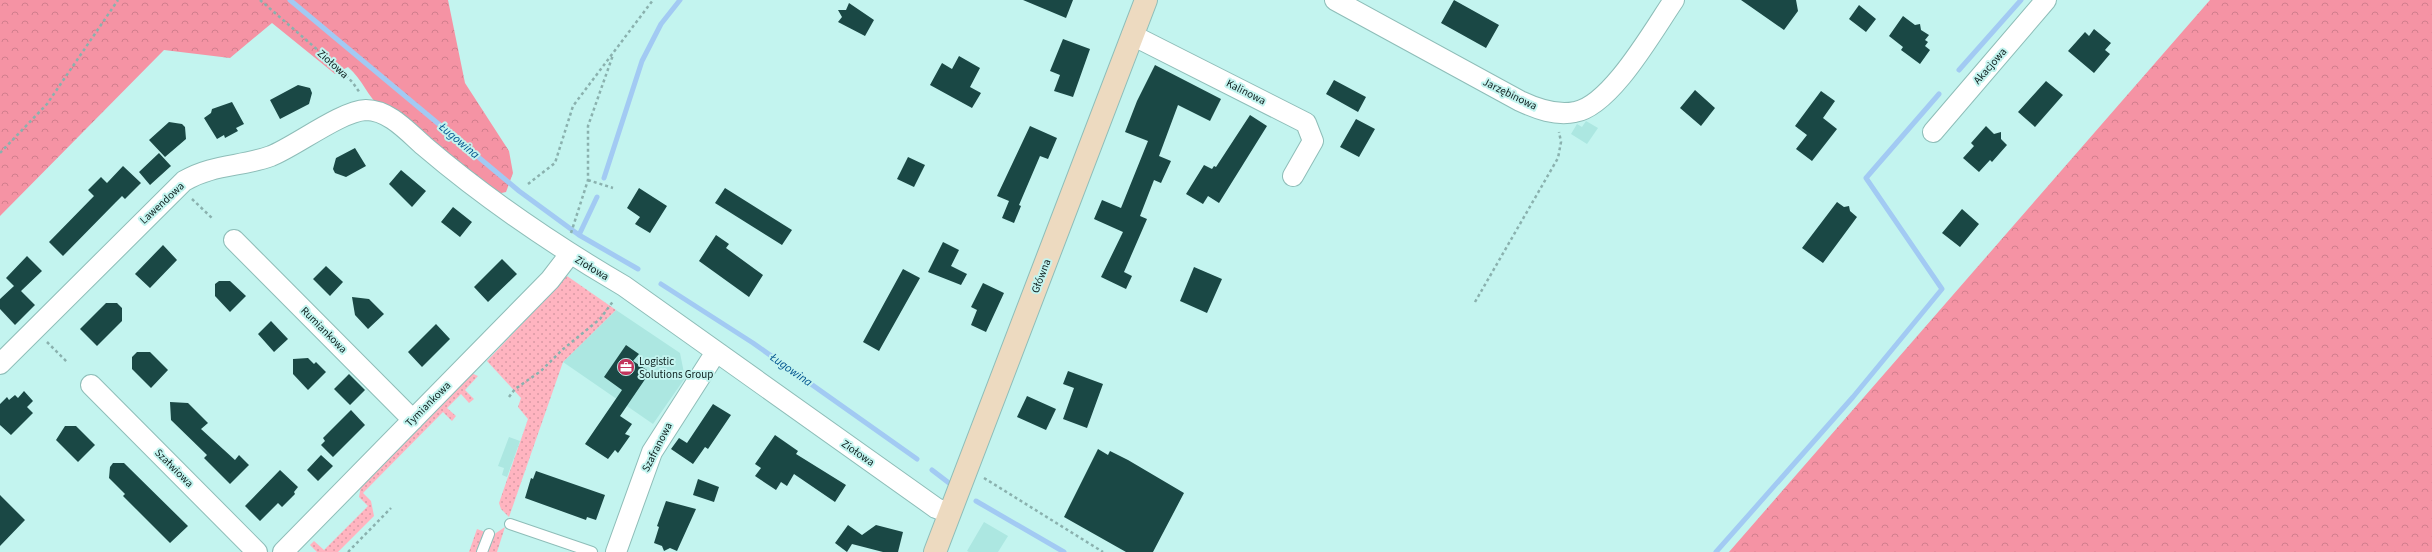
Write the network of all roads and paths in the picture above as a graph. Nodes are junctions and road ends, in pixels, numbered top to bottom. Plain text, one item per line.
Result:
1 (118, 0) edge
2 (260, 0) edge
3 (653, 0) edge
4 (1146, 0) edge
5 (1335, 0) edge
6 (1674, 0) edge
7 (2046, 0) edge
8 (1132, 35) junction
9 (614, 52) junction
10 (366, 110) junction
11 (1553, 112) junction
12 (1933, 132) dead end
13 (0, 153) edge
14 (1293, 176) dead end
15 (588, 180) junction
16 (528, 184) dead end
17 (613, 188) dead end
18 (186, 193) dead end
19 (213, 219) dead end
20 (234, 240) dead end
21 (569, 247) junction
22 (624, 286) junction
23 (1475, 302) dead end
24 (42, 337) dead end
25 (716, 352) junction
26 (67, 362) dead end
27 (0, 364) edge
28 (90, 385) dead end
29 (509, 397) dead end
30 (413, 420) junction
31 (966, 468) junction
32 (392, 508) dead end
33 (949, 513) junction
34 (510, 524) dead end
35 (489, 534) dead end
36 (257, 552) edge
37 (283, 552) edge
38 (348, 552) edge
39 (482, 552) edge
40 (592, 552) edge
41 (616, 552) edge
42 (935, 552) edge
43 (1103, 552) edge

1 - 13 path
2 - 10 path, Ziołowa
3 - 9 path
4 - 8 street, Główna
5 - 11 street, Jarzębinowa
6 - 11 street, Jarzębinowa
7 - 12 street, Akacjowa
8 - 14 street, Kalinowa
8 - 31 street, Główna
9 - 15 path
9 - 16 path
10 - 21 street, Ziołowa
10 - 27 street, Lawendowa
11 - 23 path
15 - 17 path
15 - 21 path
18 - 19 path
20 - 30 street, Rumiankowa
21 - 22 street, Ziołowa
21 - 30 street, Tymiankowa
22 - 25 street, Ziołowa
22 - 29 path
24 - 26 path
25 - 33 street, Ziołowa
25 - 41 street, Szafranowa
28 - 36 street, Szałwiowa
30 - 37 street, Tymiankowa
31 - 33 street, Główna
31 - 43 path
32 - 38 path
33 - 42 street, Główna
34 - 40 lane
35 - 39 lane

